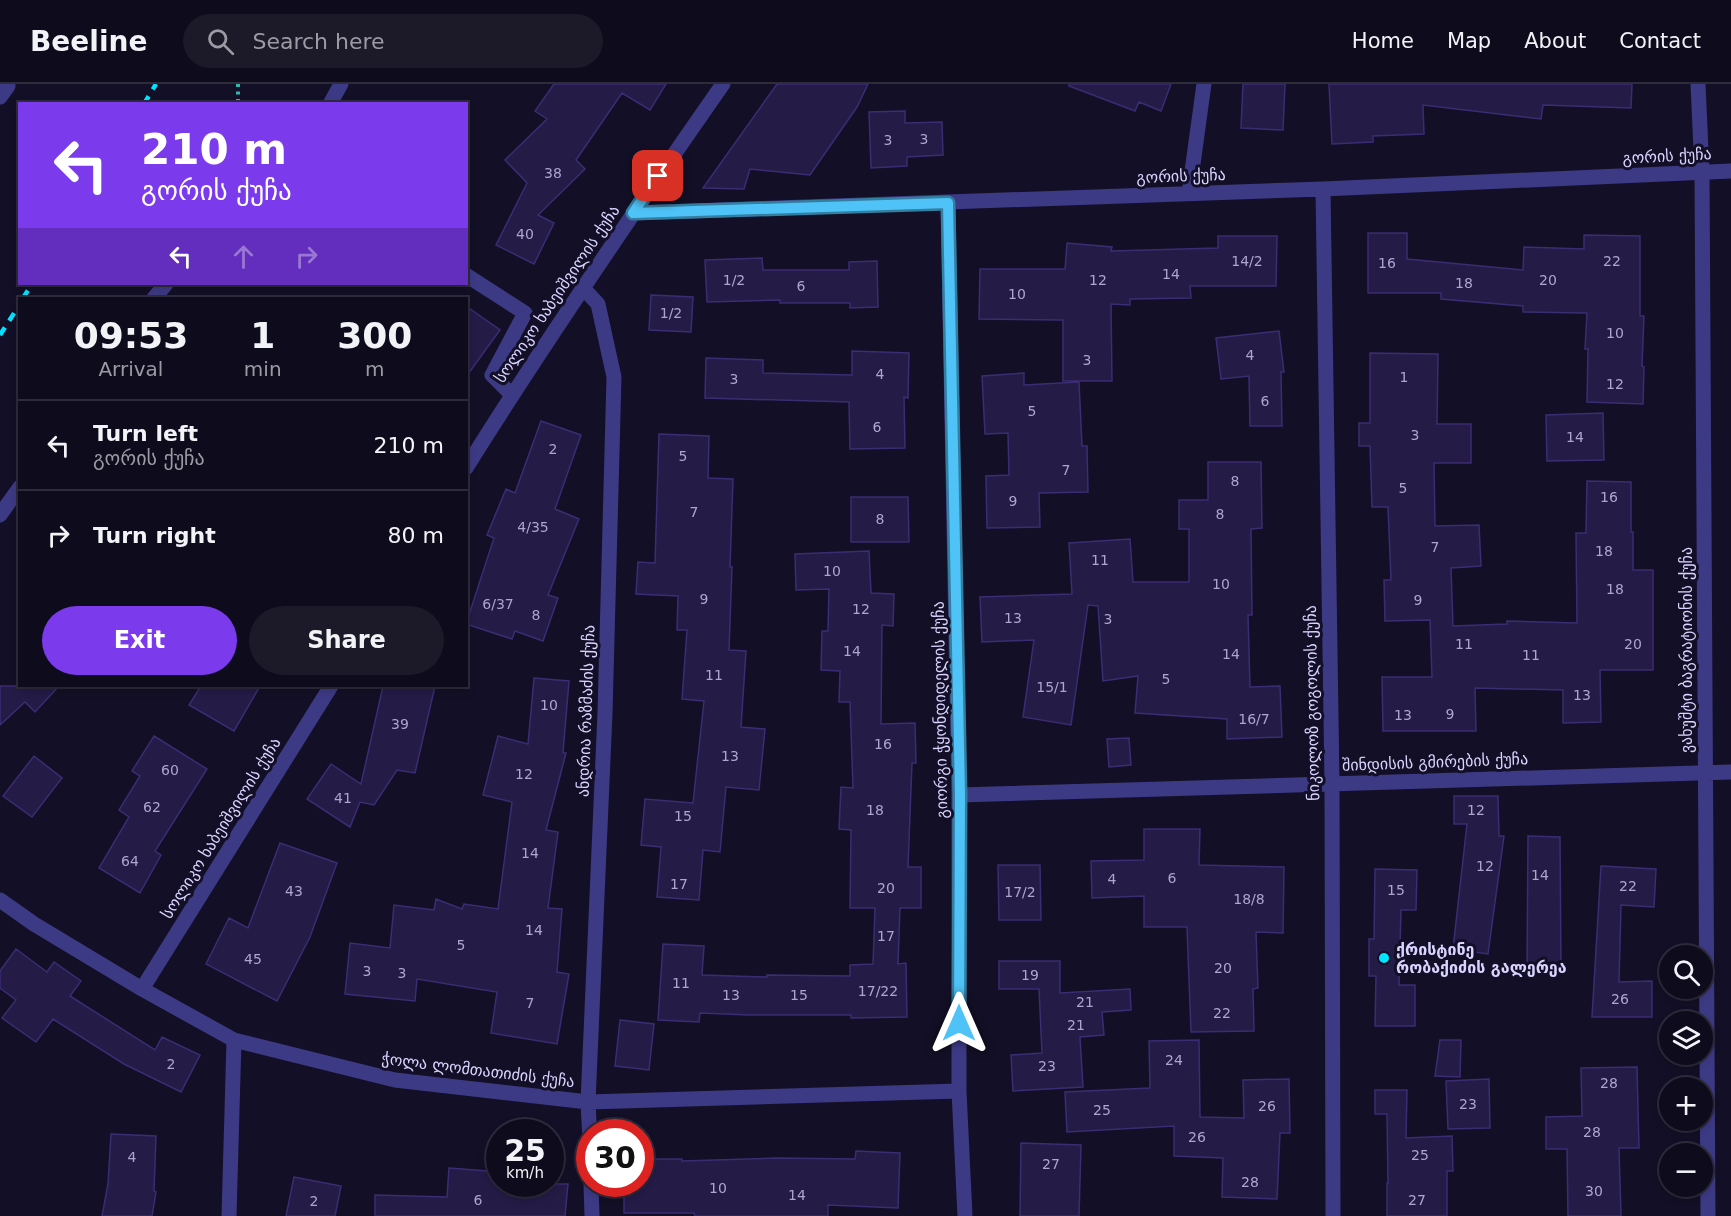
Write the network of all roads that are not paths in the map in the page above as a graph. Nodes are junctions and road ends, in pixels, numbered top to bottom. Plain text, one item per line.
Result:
1 (6, 84) edge
2 (341, 84) edge
3 (723, 84) edge
4 (1204, 84) edge
5 (1698, 84) edge
6 (0, 97) edge
7 (331, 102) edge
8 (1731, 171) edge
9 (1702, 172) junction
10 (1323, 189) junction
11 (1190, 193) junction
12 (948, 203) junction
13 (633, 213) junction
14 (468, 276) edge
15 (165, 285) edge
16 (584, 288) junction
17 (155, 297) edge
18 (512, 395) junction
19 (468, 465) edge
20 (18, 490) edge
21 (0, 515) edge
22 (330, 687) edge
23 (1705, 772) junction
24 (1731, 772) edge
25 (1332, 783) junction
26 (960, 795) junction
27 (0, 900) edge
28 (142, 989) junction
29 (234, 1040) junction
30 (959, 1091) junction
31 (588, 1102) junction
32 (589, 1119) edge
33 (591, 1197) edge
34 (229, 1216) edge
35 (592, 1216) edge
36 (964, 1216) edge
37 (1333, 1216) edge
38 (1708, 1216) edge

1 - 6 street
2 - 7 street
3 - 13 street, სოლიკო ხაბეიშვილის ქუჩა
4 - 11 street
5 - 9 street, ვახუშტი ბაგრატიონის ქუჩა
8 - 9 street, გორის ქუჩა
9 - 10 street, გორის ქუჩა
9 - 23 street, ვახუშტი ბაგრატიონის ქუჩა
10 - 11 street, გორის ქუჩა
10 - 25 street, ნიკოლოზ გოგოლის ქუჩა
11 - 12 street, გორის ქუჩა
12 - 13 street, გორის ქუჩა
12 - 26 street, გიორგი ჭყონდიდელის ქუჩა
13 - 16 street, სოლიკო ხაბეიშვილის ქუჩა
14 - 18 street
15 - 17 street
16 - 18 street, სოლიკო ხაბეიშვილის ქუჩა
16 - 31 street, ანდრია რაზმაძის ქუჩა
18 - 19 street, სოლიკო ხაბეიშვილის ქუჩა
20 - 21 street
22 - 28 street, სოლიკო ხაბეიშვილის ქუჩა
23 - 24 street, შინდისის გმირების ქუჩა
23 - 25 street, შინდისის გმირების ქუჩა
23 - 38 street, ვახუშტი ბაგრატიონის ქუჩა
25 - 26 street, შინდისის გმირების ქუჩა
25 - 37 street, ნიკოლოზ გოგოლის ქუჩა
26 - 30 street, გიორგი ჭყონდიდელის ქუჩა
27 - 28 street, ჭოლა ლომთათიძის ქუჩა
28 - 29 street, ჭოლა ლომთათიძის ქუჩა
29 - 31 street, ჭოლა ლომთათიძის ქუჩა
29 - 34 street
30 - 31 street, ჭოლა ლომთათიძის ქუჩა
30 - 36 street, გიორგი ჭყონდიდელის ქუჩა
31 - 32 street, ანდრია რაზმაძის ქუჩა
33 - 35 street

